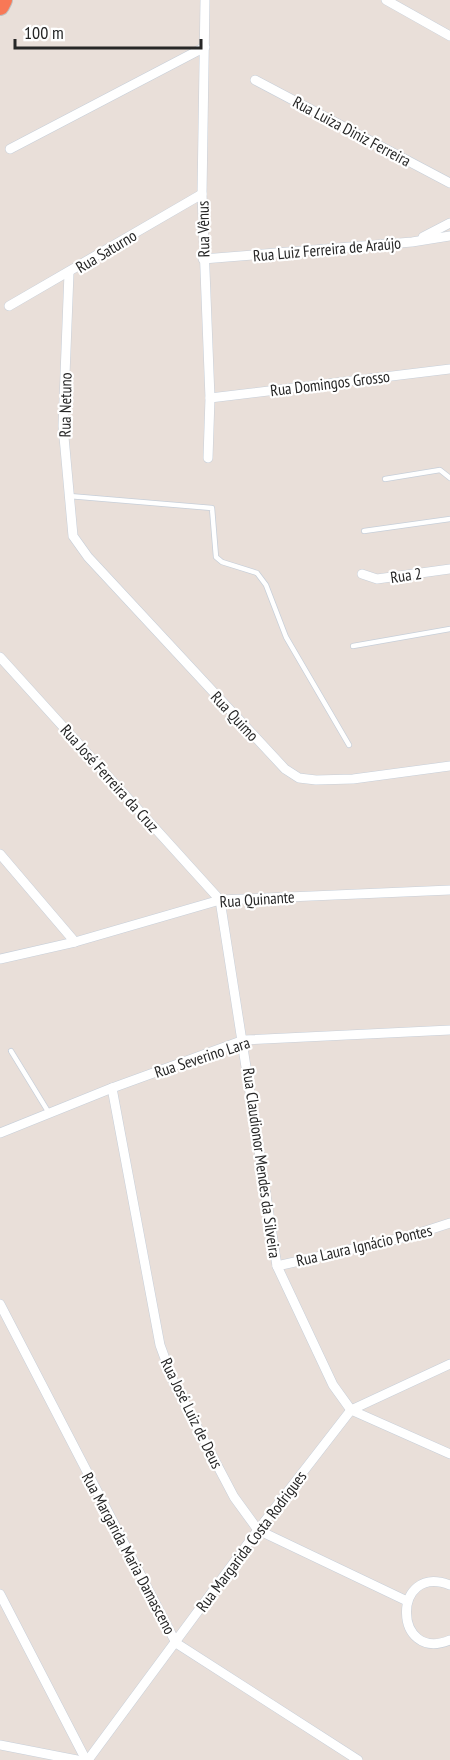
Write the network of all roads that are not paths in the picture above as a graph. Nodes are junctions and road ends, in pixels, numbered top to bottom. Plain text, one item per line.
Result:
1 (3, 0) edge
2 (205, 0) edge
3 (386, 0) edge
4 (0, 6) edge
5 (450, 36) edge
6 (205, 47) junction
7 (255, 80) dead end
8 (10, 149) dead end
9 (450, 183) edge
10 (202, 194) junction
11 (450, 224) edge
12 (450, 236) edge
13 (412, 242) junction
14 (203, 259) junction
15 (69, 273) junction
16 (9, 306) dead end
17 (450, 369) edge
18 (210, 398) junction
19 (208, 458) dead end
20 (450, 478) edge
21 (385, 479) dead end
22 (69, 496) junction
23 (450, 519) edge
24 (364, 531) dead end
25 (73, 536) joint
26 (450, 569) edge
27 (363, 574) dead end
28 (450, 629) edge
29 (353, 646) dead end
30 (0, 657) edge
31 (348, 745) dead end
32 (448, 770) edge
33 (0, 854) edge
34 (450, 890) edge
35 (220, 900) junction
36 (75, 942) junction
37 (0, 959) edge
38 (450, 1030) edge
39 (244, 1040) junction
40 (11, 1052) dead end
41 (112, 1088) junction
42 (50, 1113) junction
43 (0, 1133) edge
44 (450, 1223) edge
45 (277, 1266) junction
46 (0, 1304) edge
47 (450, 1364) edge
48 (351, 1410) junction
49 (450, 1454) edge
50 (258, 1530) junction
51 (450, 1585) edge
52 (0, 1594) edge
53 (407, 1601) junction
54 (450, 1641) edge
55 (176, 1643) junction
56 (0, 1745) edge
57 (77, 1760) edge
58 (87, 1760) edge
59 (358, 1760) edge

1 - 4 highway
2 - 6 street, Rua Vênus
3 - 5 street
6 - 8 street
6 - 10 street, Rua Vênus
7 - 9 street, Rua Luiza Diniz Ferreira
10 - 14 street, Rua Vênus
10 - 15 street, Rua Saturno
11 - 13 street
12 - 13 street, Rua Luiz Ferreira de Araújo
13 - 14 street, Rua Luiz Ferreira de Araújo
14 - 18 street, Rua Vênus
15 - 16 street, Rua Saturno
15 - 22 street, Rua Netuno
17 - 18 street, Rua Domingos Grosso
18 - 19 street, Rua Vênus
20 - 21 lane
22 - 25 street, Rua Netuno
22 - 31 lane
23 - 24 lane
25 - 32 street, Rua Quimo
26 - 27 street, Rua 2
28 - 29 lane
30 - 35 street, Rua José Ferreira da Cruz
33 - 36 street
34 - 35 street, Rua Quinante
35 - 36 street, Rua Quinante
35 - 39 street, Rua Claudionor Mendes da Silveira
36 - 37 street, Rua Quinante
38 - 39 street, Rua Severino Lara
39 - 41 street, Rua Severino Lara
39 - 45 street, Rua Claudionor Mendes da Silveira
40 - 42 lane
41 - 42 street, Rua Severino Lara
41 - 50 street, Rua José Luiz de Deus
42 - 43 street, Rua Severino Lara
44 - 45 street, Rua Laura Ignácio Pontes
45 - 48 street, Rua Claudionor Mendes da Silveira
46 - 55 street, Rua Margarida Maria Damasceno
47 - 48 street
48 - 49 street
48 - 50 street, Rua Margarida Costa Rodrigues
50 - 53 street, Rua José Luiz de Deus
50 - 55 street, Rua Margarida Costa Rodrigues
51 - 53 street
52 - 58 street
53 - 54 street
55 - 58 street, Rua Margarida Costa Rodrigues
55 - 59 street, Rua Margarida Maria Damasceno
56 - 57 street

